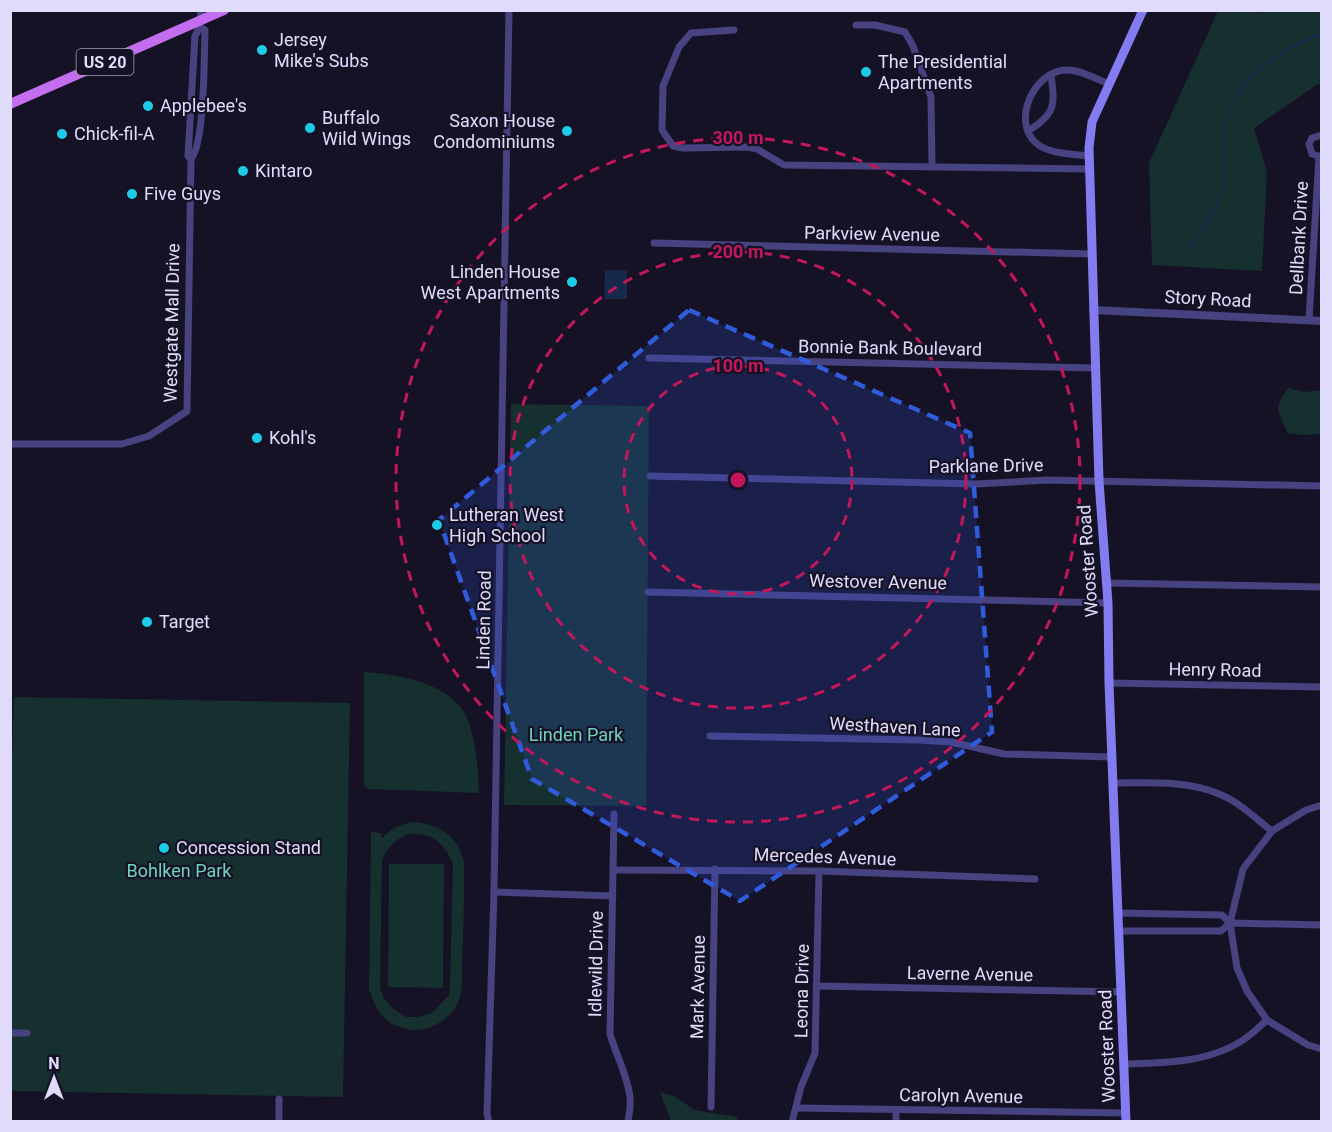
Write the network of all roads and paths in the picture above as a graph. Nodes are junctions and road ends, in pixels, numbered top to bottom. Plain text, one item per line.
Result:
1 (224, 10) edge
2 (509, 10) edge
3 (1143, 10) edge
4 (200, 19) edge
5 (856, 25) dead end
6 (734, 30) dead end
7 (1051, 75) junction
8 (1109, 84) junction
9 (10, 104) edge
10 (1028, 131) junction
11 (1322, 135) edge
12 (1089, 156) junction
13 (1320, 157) edge
14 (191, 159) junction
15 (932, 167) junction
16 (1089, 169) junction
17 (654, 243) dead end
18 (1091, 254) junction
19 (1093, 310) junction
20 (1309, 320) junction
21 (1322, 321) edge
22 (649, 358) dead end
23 (1095, 368) junction
24 (10, 444) edge
25 (650, 477) dead end
26 (1099, 481) junction
27 (1322, 486) edge
28 (1107, 583) junction
29 (1322, 587) edge
30 (648, 592) dead end
31 (1108, 603) junction
32 (1109, 683) junction
33 (1322, 687) edge
34 (710, 736) dead end
35 (1112, 757) junction
36 (1113, 783) junction
37 (1322, 805) edge
38 (614, 814) dead end
39 (1272, 831) junction
40 (715, 869) junction
41 (614, 870) junction
42 (819, 871) junction
43 (1035, 879) dead end
44 (494, 892) junction
45 (613, 896) junction
46 (1118, 913) junction
47 (1230, 922) junction
48 (1322, 925) edge
49 (1120, 931) junction
50 (817, 986) junction
51 (1122, 992) junction
52 (1267, 1020) junction
53 (10, 1033) edge
54 (27, 1033) dead end
55 (1322, 1049) edge
56 (1124, 1064) junction
57 (279, 1099) dead end
58 (711, 1107) dead end
59 (796, 1108) junction
60 (896, 1110) junction
61 (1126, 1117) edge
62 (279, 1122) edge
63 (489, 1122) edge
64 (628, 1122) edge
65 (792, 1122) edge
66 (896, 1122) edge

1 - 4 main road, US 20
2 - 44 street, Linden Road
3 - 8 main road, Wooster Road
4 - 9 main road, US 20
4 - 14 street, Westgate Mall Drive
4 - 14 street, Westgate Mall Drive
5 - 15 street
6 - 15 street
7 - 8 street
7 - 10 street
7 - 10 street
8 - 12 main road, Wooster Road
10 - 12 street
11 - 13 street, Dellbank Drive
12 - 16 main road, Wooster Road
13 - 20 street, Dellbank Drive
14 - 24 street, Westgate Mall Drive
15 - 16 street
16 - 18 main road, Wooster Road
17 - 18 street, Parkview Avenue
18 - 19 main road, Wooster Road
19 - 20 street, Story Road
19 - 23 main road, Wooster Road
20 - 21 street, Story Road
22 - 23 street, Bonnie Bank Boulevard
23 - 26 main road, Wooster Road
25 - 26 street, Parklane Drive
26 - 27 street, Parklane Drive
26 - 28 main road, Wooster Road
28 - 29 street
28 - 31 main road, Wooster Road
30 - 31 street, Westover Avenue
31 - 32 main road, Wooster Road
32 - 33 street, Henry Road
32 - 35 main road, Wooster Road
34 - 35 street, Westhaven Lane
35 - 36 main road, Wooster Road
36 - 39 street
36 - 46 main road, Wooster Road
37 - 39 street
38 - 41 street, Idlewild Drive
39 - 47 street
40 - 41 street, Mercedes Avenue
40 - 42 street, Mercedes Avenue
40 - 58 street, Mark Avenue
41 - 45 street, Idlewild Drive
42 - 43 street, Mercedes Avenue
42 - 50 street, Leona Drive
44 - 45 street
44 - 63 street, Linden Road
45 - 64 street, Idlewild Drive
46 - 47 street
46 - 49 main road, Wooster Road
47 - 48 street
47 - 49 street
47 - 52 street
49 - 51 main road, Wooster Road
50 - 51 street, Laverne Avenue
50 - 59 street, Leona Drive
51 - 56 main road, Wooster Road
52 - 55 street
52 - 56 street
53 - 54 street
56 - 61 main road, Wooster Road
57 - 62 street
59 - 60 street, Carolyn Avenue
59 - 65 street, Leona Drive
60 - 61 street, Carolyn Avenue
60 - 66 street

